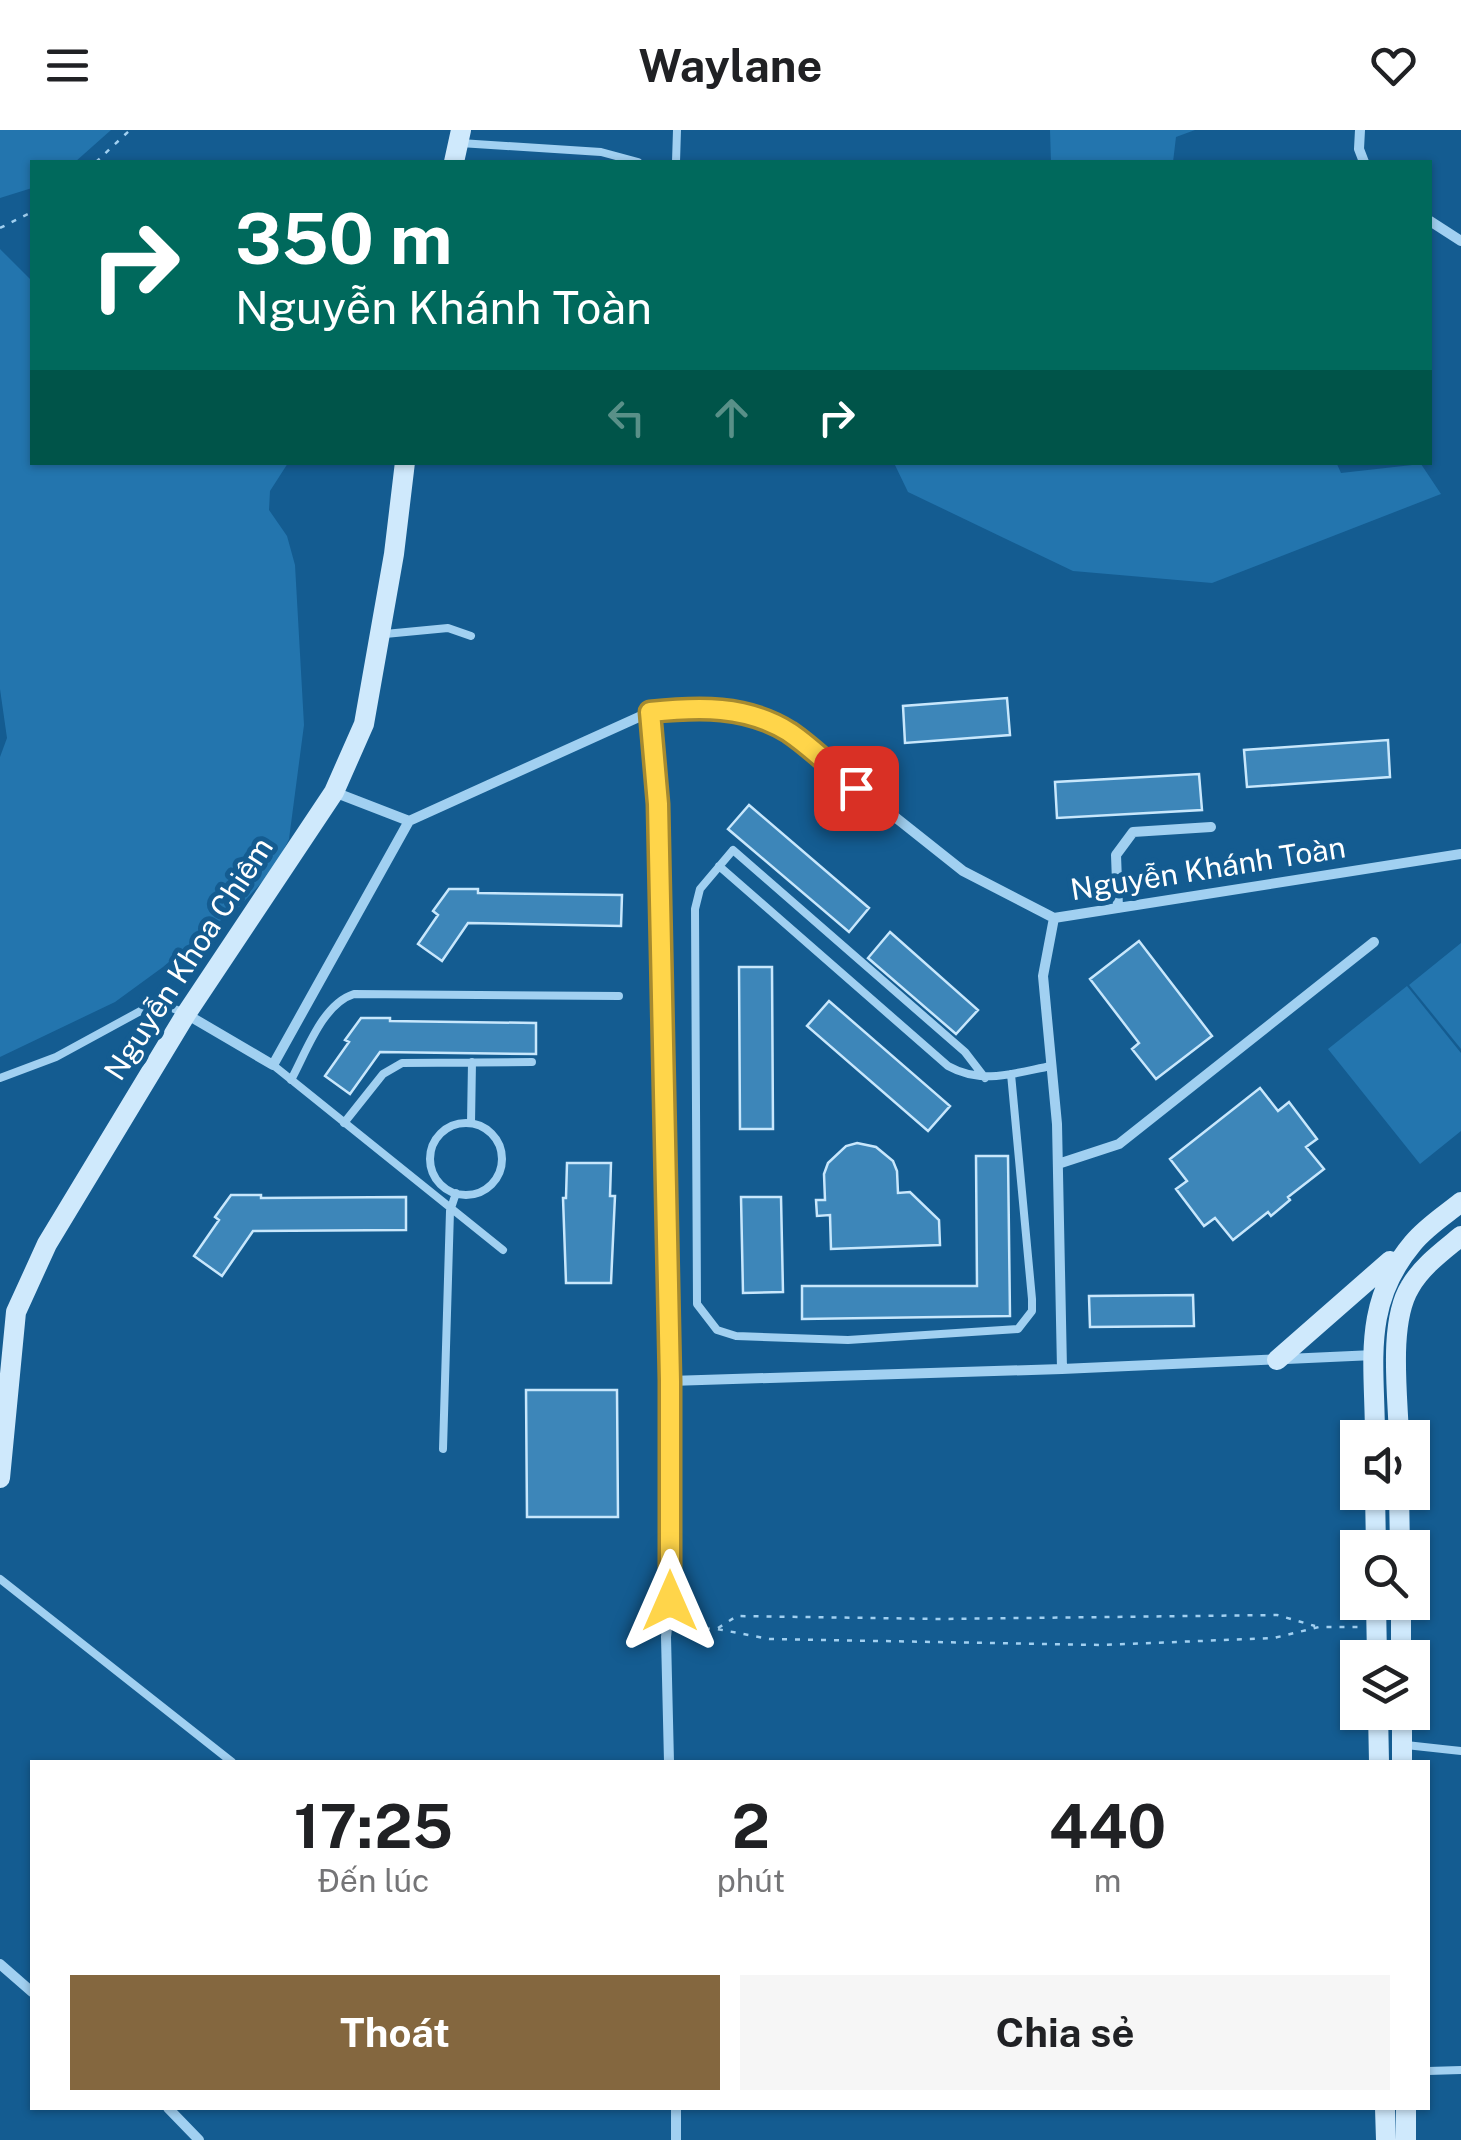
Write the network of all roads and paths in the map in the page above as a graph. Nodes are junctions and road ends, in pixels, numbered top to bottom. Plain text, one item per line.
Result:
1 (130, 130) edge
2 (676, 130) edge
3 (1360, 130) edge
4 (458, 145) edge
5 (98, 160) edge
6 (631, 160) edge
7 (676, 160) edge
8 (1363, 160) edge
9 (30, 213) edge
10 (1432, 222) edge
11 (0, 228) edge
12 (1461, 242) edge
13 (405, 465) edge
14 (380, 634) junction
15 (470, 636) dead end
16 (650, 712) junction
17 (334, 792) junction
18 (409, 820) junction
19 (1211, 827) dead end
20 (1461, 854) edge
21 (718, 866) junction
22 (1118, 908) junction
23 (1054, 918) junction
24 (1374, 942) dead end
25 (618, 996) dead end
26 (186, 1014) junction
27 (472, 1062) junction
28 (532, 1062) dead end
29 (272, 1065) junction
30 (1052, 1066) junction
31 (1011, 1074) junction
32 (0, 1078) edge
33 (985, 1078) junction
34 (291, 1080) junction
35 (344, 1123) junction
36 (471, 1123) junction
37 (1058, 1164) junction
38 (456, 1193) junction
39 (1461, 1202) edge
40 (450, 1210) junction
41 (1461, 1236) edge
42 (1414, 1240) junction
43 (503, 1250) dead end
44 (1385, 1282) junction
45 (1408, 1289) junction
46 (1375, 1355) junction
47 (1277, 1360) junction
48 (1062, 1370) junction
49 (670, 1381) junction
50 (1375, 1420) edge
51 (1399, 1420) edge
52 (443, 1449) dead end
53 (0, 1478) edge
54 (0, 1579) edge
55 (1376, 1620) edge
56 (668, 1626) junction
57 (1319, 1627) junction
58 (1376, 1627) junction
59 (717, 1629) junction
60 (1376, 1640) edge
61 (1461, 1750) edge
62 (1379, 1754) edge
63 (1402, 1754) edge
64 (229, 1760) edge
65 (669, 1760) edge
66 (0, 1964) edge
67 (30, 1990) edge
68 (1461, 2070) edge
69 (1430, 2071) edge
70 (170, 2110) edge
71 (676, 2110) edge
72 (1385, 2110) edge
73 (1406, 2110) edge
74 (199, 2140) edge
75 (676, 2140) edge
76 (1386, 2140) edge
77 (1406, 2140) edge

1 - 5 path
2 - 7 lane
3 - 8 street
4 - 6 lane
9 - 11 path
10 - 12 street
13 - 14 street, Nguyễn Khoa Chiêm
14 - 15 lane
14 - 17 street, Nguyễn Khoa Chiêm
16 - 18 street, Nguyễn Khánh Toàn
16 - 23 street, Nguyễn Khánh Toàn
16 - 49 street
17 - 18 street
17 - 26 street, Nguyễn Khoa Chiêm
18 - 29 street
19 - 22 street
20 - 22 street, Nguyễn Khánh Toàn
21 - 31 lane
21 - 33 lane
21 - 33 lane
22 - 23 street, Nguyễn Khánh Toàn
23 - 30 street
24 - 37 street
25 - 34 lane
26 - 29 street
26 - 32 lane
26 - 53 street, Nguyễn Khoa Chiêm
27 - 28 lane
27 - 35 lane
27 - 36 lane
29 - 34 lane
30 - 31 lane
30 - 37 street
31 - 33 lane
34 - 35 lane
35 - 40 lane
36 - 38 lane
36 - 38 lane
37 - 48 street
38 - 40 lane
39 - 42 street
40 - 43 lane
40 - 52 lane
41 - 45 street
42 - 44 street
42 - 47 street
44 - 45 street
44 - 46 street
45 - 51 street
46 - 47 street
46 - 50 street
47 - 48 street
48 - 49 street
49 - 56 street
54 - 64 lane
55 - 58 street
56 - 59 path
56 - 65 street
57 - 58 path
57 - 59 path
57 - 59 path
58 - 60 street
61 - 63 lane
62 - 63 street
66 - 67 street
68 - 69 lane
70 - 74 street
71 - 75 street
72 - 76 street
73 - 77 street

